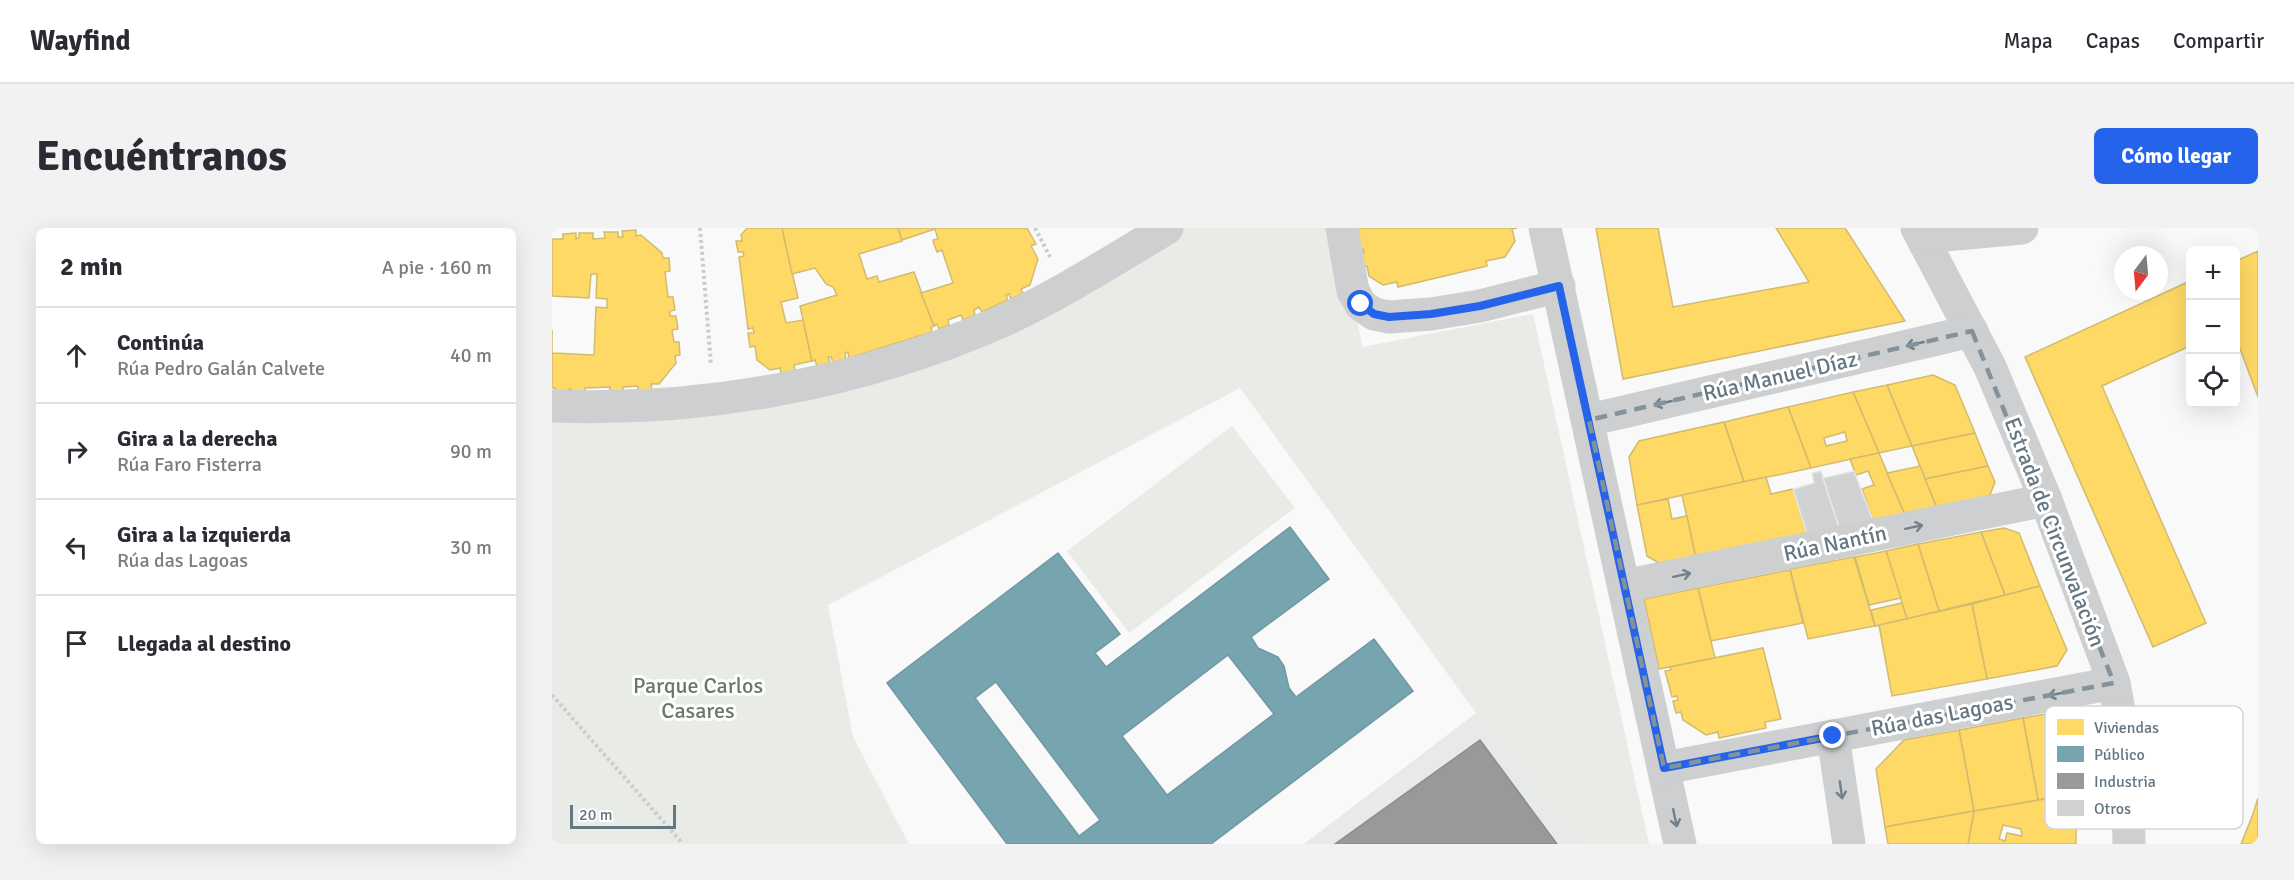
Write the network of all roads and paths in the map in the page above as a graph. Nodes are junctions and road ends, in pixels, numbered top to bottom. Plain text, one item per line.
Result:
1 (700, 228) edge
2 (1167, 228) edge
3 (1342, 228) edge
4 (1545, 228) edge
5 (2022, 228) edge
6 (1920, 232) edge
7 (1559, 286) junction
8 (1972, 331) junction
9 (714, 399) junction
10 (552, 406) edge
11 (1589, 420) junction
12 (2046, 500) junction
13 (1624, 586) junction
14 (2114, 683) junction
15 (552, 695) edge
16 (2118, 706) edge
17 (1833, 736) junction
18 (1664, 768) junction
19 (2128, 829) edge
20 (683, 844) edge
21 (1680, 844) edge
22 (1850, 844) edge
23 (2128, 844) edge

1 - 9 path
2 - 9 street
3 - 7 street
4 - 7 street
5 - 6 street
6 - 8 street, Estrada de Circunvalación
7 - 11 street
8 -> 11 street, Rúa Manuel Díaz
8 - 12 street, Estrada de Circunvalación
9 - 10 street
11 - 13 street
13 -> 12 street, Rúa Nantín
12 - 14 street, Estrada de Circunvalación
13 - 18 street
14 - 16 street, Estrada de Circunvalación
14 -> 17 street, Rúa das Lagoas
15 - 20 path
17 - 18 street, Rúa das Lagoas
17 -> 22 street
18 -> 21 street
19 - 23 street, Estrada de Circunvalación

